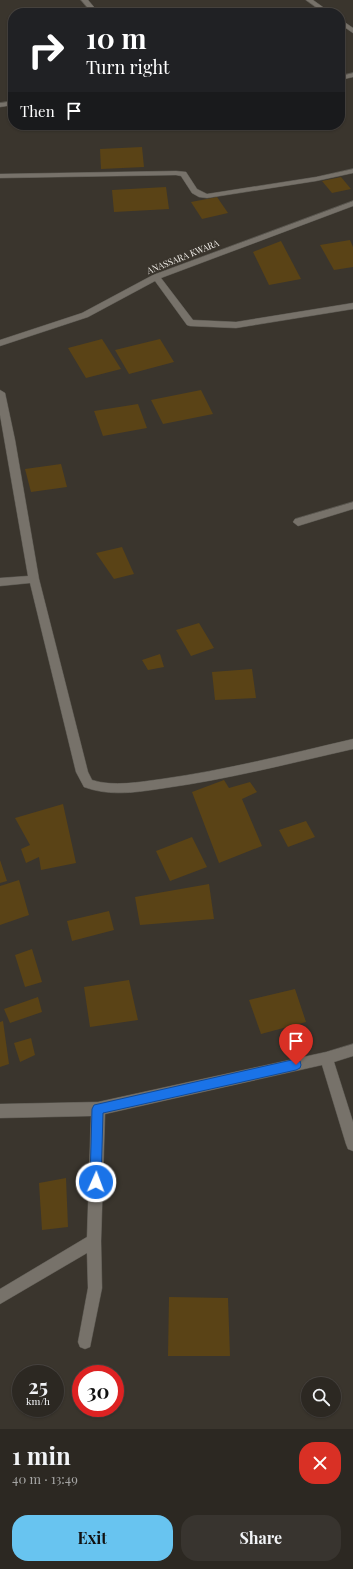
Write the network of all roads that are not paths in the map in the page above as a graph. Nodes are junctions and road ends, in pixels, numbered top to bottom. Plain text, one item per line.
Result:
1 (84, 0) edge
2 (309, 0) edge
3 (91, 8) edge
4 (321, 8) edge
5 (345, 25) edge
6 (353, 31) edge
7 (353, 171) edge
8 (0, 176) edge
9 (353, 203) edge
10 (156, 277) junction
11 (353, 306) edge
12 (0, 343) edge
13 (0, 393) edge
14 (353, 505) edge
15 (298, 522) dead end
16 (34, 579) junction
17 (0, 582) edge
18 (353, 744) edge
19 (353, 1050) edge
20 (326, 1058) junction
21 (98, 1109) junction
22 (0, 1111) edge
23 (353, 1144) edge
24 (94, 1241) junction
25 (0, 1297) edge
26 (85, 1342) dead end

1 - 3 street
2 - 4 street
5 - 6 street
7 - 8 street
9 - 10 street, ANASSARA KWARA
10 - 11 street
10 - 12 street, ANASSARA KWARA
13 - 16 street
14 - 15 street
16 - 17 street
16 - 18 street
19 - 20 street
20 - 21 street
20 - 23 street
21 - 22 street
21 - 24 street
24 - 25 street
24 - 26 street

